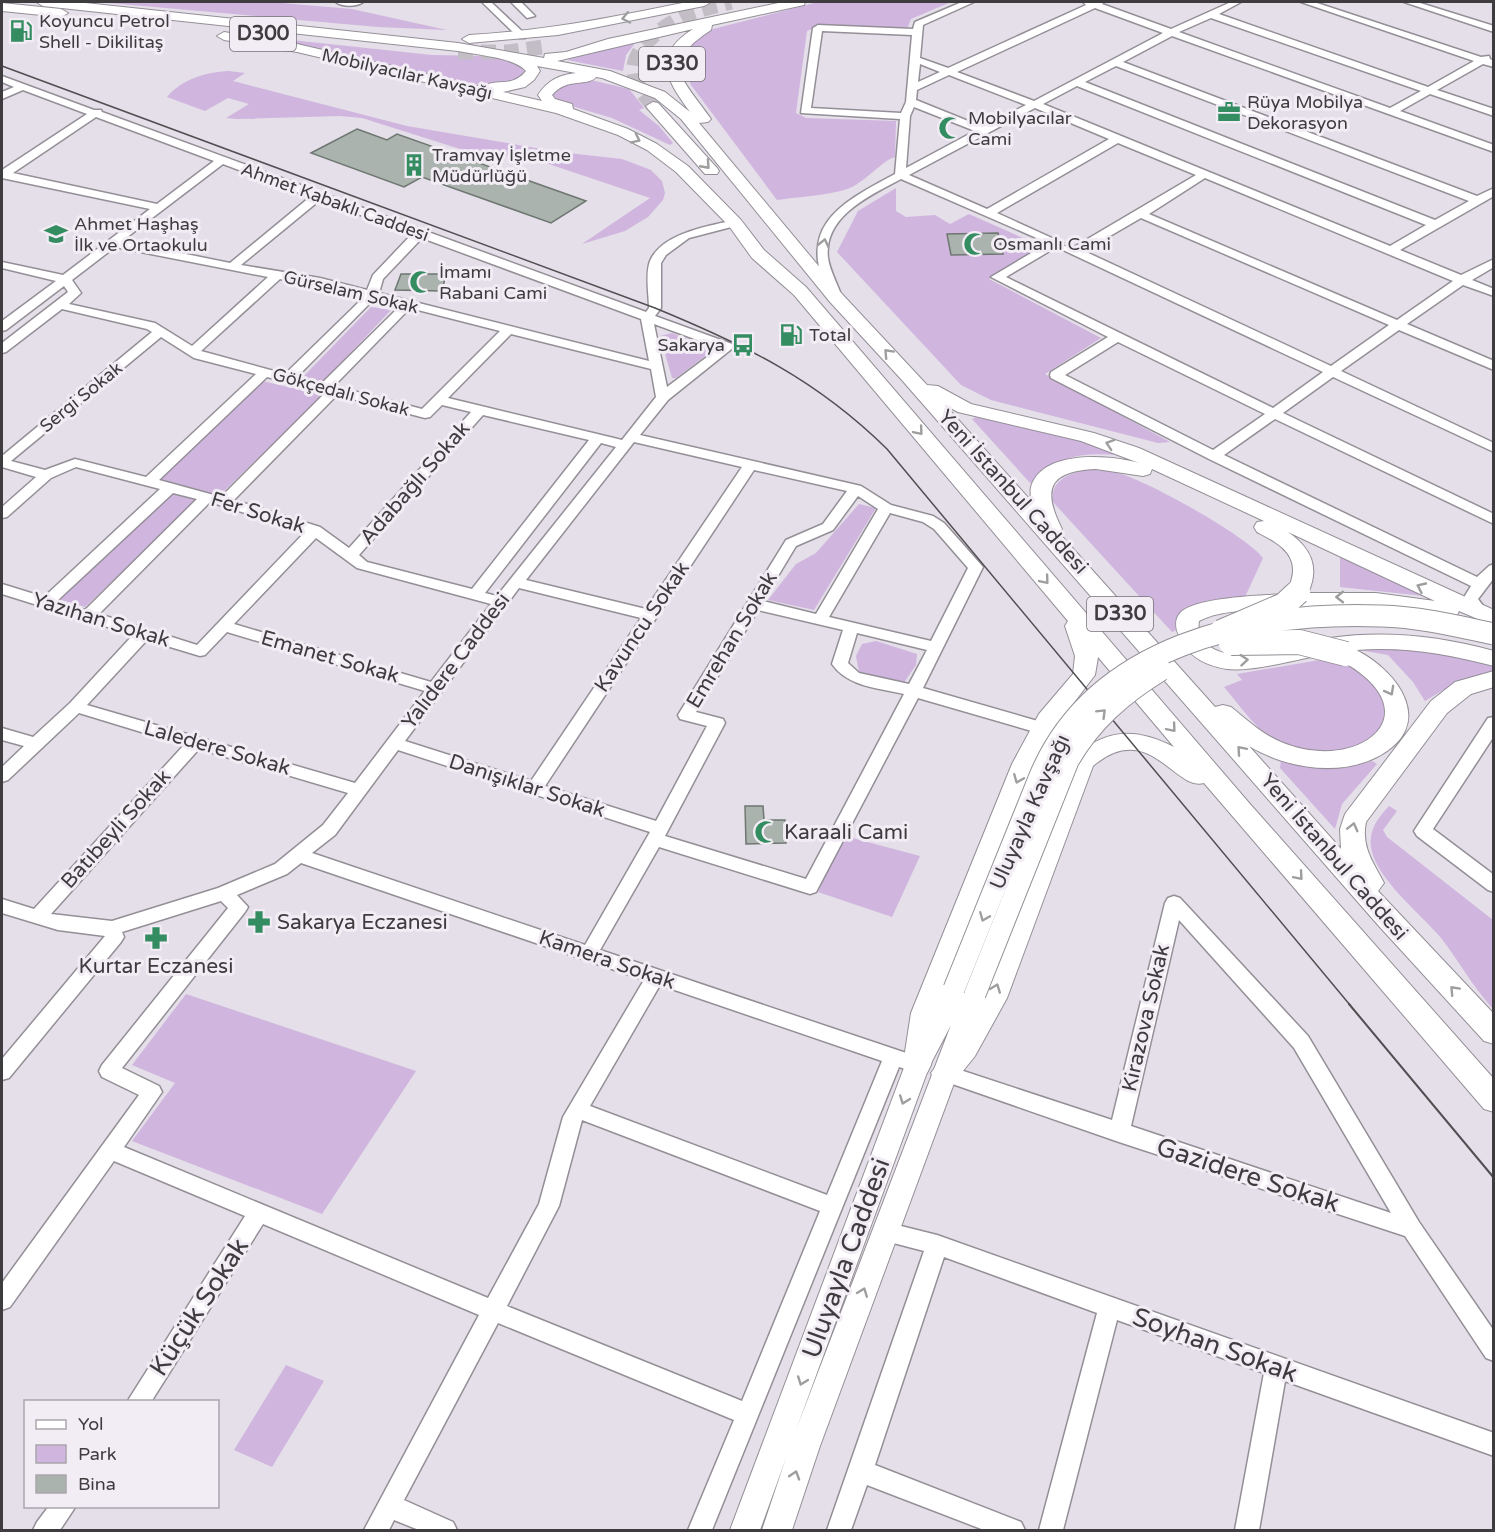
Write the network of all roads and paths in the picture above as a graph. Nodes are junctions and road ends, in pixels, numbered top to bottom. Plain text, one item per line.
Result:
1 (43, 2) edge
2 (340, 2) edge
3 (358, 2) edge
4 (486, 2) edge
5 (516, 2) edge
6 (704, 2) edge
7 (799, 2) edge
8 (969, 2) edge
9 (1095, 2) edge
10 (1238, 2) edge
11 (1306, 2) edge
12 (1409, 2) edge
13 (771, 5) edge
14 (2, 7) edge
15 (68, 14) junction
16 (1210, 14) junction
17 (530, 16) dead end
18 (584, 26) junction
19 (1494, 29) edge
20 (326, 31) junction
21 (918, 32) junction
22 (1172, 32) junction
23 (522, 36) junction
24 (543, 47) tunnel mouth
25 (476, 50) junction
26 (458, 52) tunnel mouth
27 (1494, 53) edge
28 (915, 59) junction
29 (1482, 60) junction
30 (1115, 62) junction
31 (1494, 64) edge
32 (948, 72) junction
33 (421, 78) junction
34 (2, 79) edge
35 (1076, 82) junction
36 (22, 87) junction
37 (913, 88) junction
38 (644, 89) junction
39 (1430, 91) junction
40 (2, 96) edge
41 (910, 102) junction
42 (1033, 104) junction
43 (653, 106) tunnel mouth
44 (97, 112) junction
45 (1391, 112) junction
46 (1494, 113) edge
47 (905, 116) junction
48 (603, 124) junction
49 (984, 131) junction
50 (1117, 138) junction
51 (1494, 149) edge
52 (221, 161) junction
53 (3, 173) edge
54 (1204, 174) junction
55 (900, 175) junction
56 (750, 191) junction
57 (1494, 191) edge
58 (319, 195) junction
59 (1477, 200) junction
60 (159, 208) junction
61 (990, 212) junction
62 (1140, 214) junction
63 (735, 223) junction
64 (1436, 225) junction
65 (420, 233) junction
66 (113, 243) junction
67 (1057, 243) junction
68 (1075, 251) junction
69 (1390, 251) junction
70 (1494, 262) edge
71 (2, 265) edge
72 (232, 267) junction
73 (277, 275) junction
74 (65, 279) junction
75 (1462, 280) junction
76 (800, 291) junction
77 (1494, 293) edge
78 (372, 295) junction
79 (836, 298) junction
80 (408, 304) junction
81 (59, 305) junction
82 (647, 319) junction
83 (1397, 325) junction
84 (2, 327) edge
85 (509, 329) junction
86 (160, 332) junction
87 (1117, 337) junction
88 (2, 349) edge
89 (193, 352) junction
90 (1494, 366) edge
91 (658, 367) junction
92 (265, 372) junction
93 (1331, 372) junction
94 (908, 375) junction
95 (288, 378) junction
96 (330, 389) junction
97 (663, 397) junction
98 (439, 400) junction
99 (480, 410) junction
100 (1274, 413) junction
101 (597, 439) junction
102 (628, 441) junction
103 (1494, 447) edge
104 (1214, 456) junction
105 (2, 463) edge
106 (750, 465) junction
107 (46, 474) junction
108 (149, 482) junction
109 (170, 488) junction
110 (856, 489) junction
111 (207, 497) junction
112 (224, 502) junction
113 (886, 508) junction
114 (2, 514) edge
115 (1494, 520) edge
116 (315, 530) junction
117 (1059, 545) junction
118 (350, 556) junction
119 (1494, 569) edge
120 (516, 582) junction
121 (1479, 585) junction
122 (5, 594) edge
123 (475, 595) junction
124 (1062, 600) junction
125 (501, 602) junction
126 (46, 603) junction
127 (754, 604) junction
128 (650, 615) junction
129 (88, 616) junction
130 (1487, 616) edge
131 (820, 619) junction
132 (224, 626) junction
133 (852, 626) junction
134 (143, 634) junction
135 (1494, 634) edge
136 (1226, 637) junction
137 (1494, 645) edge
138 (936, 647) junction
139 (1494, 658) edge
140 (1174, 674) junction
141 (1494, 679) edge
142 (435, 688) junction
143 (914, 691) junction
144 (76, 706) junction
145 (1494, 722) edge
146 (1042, 728) junction
147 (2, 734) edge
148 (196, 742) junction
149 (394, 743) junction
150 (36, 744) junction
151 (1094, 751) junction
152 (2, 776) edge
153 (534, 789) junction
154 (359, 790) junction
155 (1241, 810) junction
156 (657, 834) junction
157 (298, 855) junction
158 (1494, 885) edge
159 (224, 893) junction
160 (2, 906) edge
161 (36, 917) junction
162 (1388, 918) junction
163 (112, 928) junction
164 (589, 954) junction
165 (656, 976) junction
166 (965, 992) junction
167 (1494, 1034) edge
168 (905, 1061) junction
169 (2, 1072) edge
170 (945, 1073) junction
171 (1494, 1100) edge
172 (578, 1110) junction
173 (1119, 1133) junction
174 (110, 1150) junction
175 (832, 1206) junction
176 (259, 1212) junction
177 (1412, 1229) junction
178 (885, 1233) junction
179 (937, 1245) junction
180 (2, 1300) edge
181 (1109, 1307) junction
182 (494, 1311) junction
183 (1494, 1351) edge
184 (1276, 1367) junction
185 (139, 1400) edge
186 (747, 1414) junction
187 (1494, 1445) edge
188 (861, 1471) junction
189 (390, 1506) junction
190 (62, 1508) edge
191 (45, 1530) edge
192 (376, 1530) edge
193 (445, 1530) edge
194 (700, 1530) edge
195 (745, 1530) edge
196 (777, 1530) edge
197 (839, 1530) edge
198 (1013, 1530) edge
199 (1051, 1530) edge
200 (1247, 1530) edge

1 - 20 highway, D300
2 - 3 street
4 - 23 street
5 - 17 street
6 -> 18 highway, Mobilyacılar Kavşağı / D300
7 - 13 highway, D330
8 - 21 street
9 - 22 street
9 - 32 street
10 - 16 street
11 - 29 street
12 - 19 street
13 - 18 highway
13 - 24 highway
13 - 56 highway, D330
14 - 15 highway, D300
15 - 26 highway, Mobilyacılar Kavşağı / D300
15 - 33 highway, Mobilyacılar Kavşağı
16 - 22 street
16 - 39 street
18 - 23 highway, Mobilyacılar Kavşağı / D300
20 - 23 highway, Mobilyacılar Kavşağı / D300
20 - 25 highway, Mobilyacılar Kavşağı
21 - 28 street
21 - 47 street
22 - 30 street
22 - 45 street
25 - 33 highway
25 - 38 highway, Mobilyacılar Kavşağı
27 - 29 street
28 - 32 street
28 - 37 street
29 - 31 street
29 - 39 street
30 - 35 street
30 - 59 street
32 - 37 street
32 - 42 street
33 - 48 highway, Mobilyacılar Kavşağı
34 - 36 street, Ahmet Kabaklı Caddesi
35 - 42 street
35 - 64 street
36 - 40 street
36 - 44 street, Ahmet Kabaklı Caddesi
37 - 41 street
38 - 48 highway
38 - 56 highway, Mobilyacılar Kavşağı
39 - 45 street
39 - 46 street
41 - 47 street
41 - 49 street
42 - 49 street
42 - 50 street
43 -> 76 highway, D330
44 - 52 street, Ahmet Kabaklı Caddesi
44 - 53 street
45 - 51 street
47 - 55 street
48 -> 63 highway, Mobilyacılar Kavşağı
49 - 55 street
50 - 54 street
50 - 61 street
52 - 58 street, Ahmet Kabaklı Caddesi
52 - 60 street
53 - 60 street
54 - 62 street
54 - 69 street
55 - 61 street
79 -> 55 street
56 - 79 highway, Yeni İstanbul Caddesi / D330
57 - 59 street
58 - 65 street, Ahmet Kabaklı Caddesi
58 - 72 street
59 - 64 street
60 - 66 street
61 - 67 street
62 - 68 street
62 - 83 street
63 - 76 highway, Mobilyacılar Kavşağı
63 - 82 street
64 - 69 street
65 - 78 street
65 - 82 street, Ahmet Kabaklı Caddesi
66 - 72 street, Gürselam Sokak
66 - 74 street
67 - 68 street
67 - 87 street
68 - 93 street
69 - 75 street
70 - 75 street
71 - 74 street
72 - 73 street, Gürselam Sokak
73 - 78 street, Gürselam Sokak
73 - 89 street
74 - 81 street
74 - 84 street
75 - 77 street
75 - 83 street
76 -> 124 highway, Yeni İstanbul Caddesi / D330
78 - 80 street, Gürselam Sokak
78 - 95 street
94 -> 79 highway, Yeni İstanbul Caddesi / D330
80 - 85 street, Gürselam Sokak
80 - 96 street
81 - 86 street, Gökçedalı Sokak
81 - 88 street
82 - 91 street
82 - 97 street, Ahmet Kabaklı Caddesi
83 - 90 street
83 - 93 street
85 - 91 street, Gürselam Sokak
85 - 98 street
86 - 89 street, Gökçedalı Sokak
86 - 105 street, Sergi Sokak
87 - 100 street
87 - 104 street
89 - 92 street, Gökçedalı Sokak
91 - 97 street
92 - 95 street, Gökçedalı Sokak
92 - 108 street
93 - 100 street
93 - 103 street
94 - 117 highway, Yeni İstanbul Caddesi / D330
130 -> 94 highway
95 - 96 street, Gökçedalı Sokak
96 - 98 street, Gökçedalı Sokak
96 - 112 street
97 - 102 street, Yalıdere Caddesi
98 - 99 street, Gökçedalı Sokak
99 - 101 street, Gökçedalı Sokak
99 - 118 street, Adabağlı Sokak
100 - 104 street
100 - 115 street
101 - 102 street, Gökçedalı Sokak
101 - 123 street
102 - 106 street, Gökçedalı Sokak
102 - 120 street, Yalıdere Caddesi
104 - 121 street
105 - 107 street
106 - 110 street, Gökçedalı Sokak
106 - 128 street, Kavuncu Sokak
107 - 108 street, Fer Sokak
107 - 114 street
108 - 109 street, Fer Sokak
109 - 111 street, Fer Sokak
109 - 126 street
110 - 113 street, Gökçedalı Sokak
110 - 127 street, Emrehan Sokak
111 - 112 street, Fer Sokak
111 - 129 street
112 - 116 street, Fer Sokak
113 - 131 street
113 - 138 street, Gökçedalı Sokak
116 - 118 street, Fer Sokak
116 - 132 street
117 - 136 highway, bridge
117 - 140 highway, Yeni İstanbul Caddesi / D330
118 - 123 street, Fer Sokak
119 - 121 street
120 - 125 street, Yalıdere Caddesi
120 - 128 street
121 - 130 street
122 - 126 street, Yazıhan Sokak
123 - 125 street, Fer Sokak
124 - 146 highway
124 -> 155 highway, Yeni İstanbul Caddesi / D330
125 - 142 street, Yalıdere Caddesi
126 - 129 street, Yazıhan Sokak
127 - 131 street
127 - 156 street, Emrehan Sokak
128 - 153 street, Kavuncu Sokak
129 - 134 street, Yazıhan Sokak
130 -> 139 highway
131 - 133 street
132 - 134 street, Yazıhan Sokak
132 - 142 street, Emanet Sokak
133 - 138 street
133 - 143 street
134 - 144 street
135 - 136 main road, Uluyayla Kavşağı, bridge
136 - 137 main road, Uluyayla Kavşağı, bridge
136 -> 140 highway, bridge
136 - 166 main road, Uluyayla Kavşağı, bridge
138 - 143 street
162 -> 140 highway, Yeni İstanbul Caddesi / D330
162 -> 141 highway
142 - 149 street, Yalıdere Caddesi
143 - 146 street
143 - 156 street, Danışıklar Sokak
144 - 148 street, Laledere Sokak
144 - 150 street
145 - 158 street
146 - 151 highway
146 -> 168 highway
147 - 150 street
148 - 154 street, Laledere Sokak
148 - 161 street, Batıbeyli Sokak
149 - 153 street, Danışıklar Sokak
149 - 154 street, Yalıdere Caddesi
150 - 152 street
151 - 155 highway
170 -> 151 highway
153 - 156 street, Danışıklar Sokak
154 - 157 street, Yalıdere Caddesi
155 -> 171 highway, Yeni İstanbul Caddesi / D330
156 - 164 street, Emrehan Sokak
157 - 159 street, Yalıdere Caddesi
157 - 164 street, Kamera Sokak
159 - 163 street, Yalıdere Caddesi
159 - 174 street
160 - 161 street, Yalıdere Caddesi
161 - 163 street, Yalıdere Caddesi
167 -> 162 highway, Yeni İstanbul Caddesi / D330
163 - 169 street
164 - 165 street, Kamera Sokak
165 - 168 street, Kamera Sokak
165 - 172 street
166 - 168 main road, Uluyayla Caddesi
166 - 170 main road, Uluyayla Caddesi
168 - 175 street
168 -> 195 main road, Uluyayla Caddesi
170 - 173 street, Gazidere Sokak
170 - 178 main road, Uluyayla Caddesi
172 - 175 street
172 - 182 street
173 - 177 street, Gazidere Sokak
173 - 177 street, Kirazova Sokak
174 - 176 street
174 - 180 street
175 - 186 street
176 - 182 street
176 - 185 street, Küçük Sokak
177 - 183 street
178 - 179 street, Soyhan Sokak
196 -> 178 main road, Uluyayla Caddesi
179 - 181 street, Soyhan Sokak
179 - 188 street
181 - 184 street, Soyhan Sokak
181 - 199 street
182 - 186 street
182 - 189 street
184 - 187 street, Soyhan Sokak
184 - 200 street
186 - 194 street
188 - 197 street
188 - 198 street
189 - 192 street
189 - 193 street
190 - 191 street

